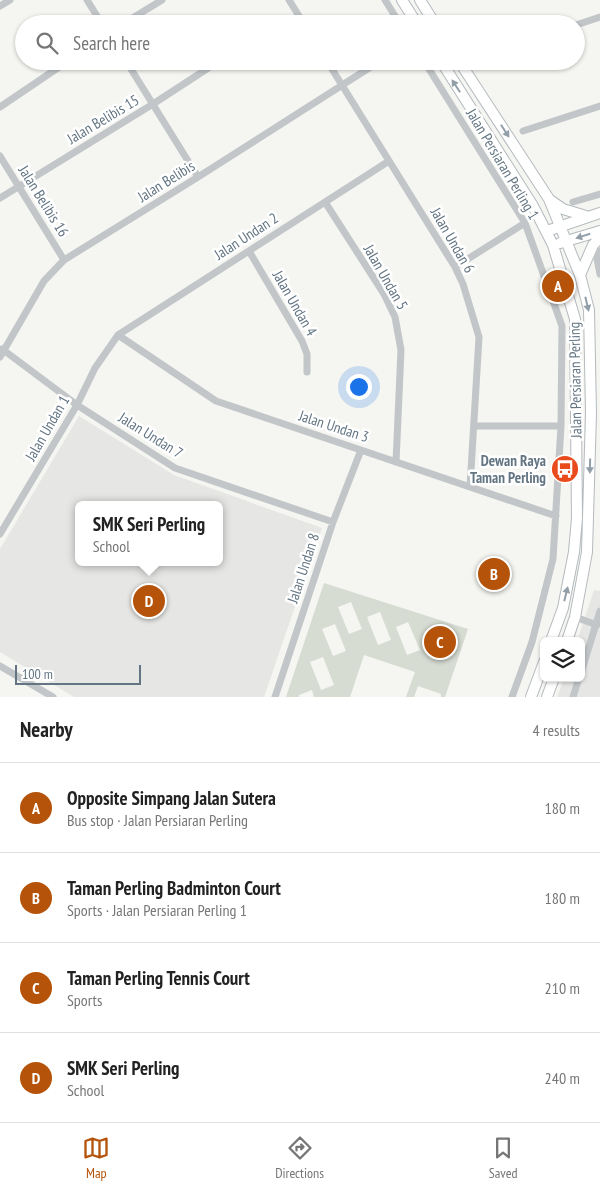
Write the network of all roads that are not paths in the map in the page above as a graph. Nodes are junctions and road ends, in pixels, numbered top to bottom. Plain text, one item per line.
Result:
1 (10, 0) edge
2 (87, 0) edge
3 (162, 0) edge
4 (289, 0) edge
5 (386, 0) edge
6 (402, 0) edge
7 (420, 0) edge
8 (0, 6) edge
9 (96, 15) edge
10 (138, 15) edge
11 (298, 15) edge
12 (395, 15) edge
13 (411, 15) edge
14 (429, 15) edge
15 (600, 17) edge
16 (585, 21) edge
17 (55, 70) edge
18 (132, 70) edge
19 (205, 70) edge
20 (333, 70) edge
21 (367, 70) edge
22 (430, 70) edge
23 (447, 70) edge
24 (465, 70) edge
25 (343, 86) junction
26 (153, 104) junction
27 (600, 106) edge
28 (0, 107) edge
29 (522, 131) dead end
30 (0, 156) edge
31 (390, 161) junction
32 (198, 177) junction
33 (18, 186) junction
34 (600, 194) edge
35 (0, 198) edge
36 (549, 199) junction
37 (325, 202) junction
38 (573, 202) dead end
39 (600, 213) edge
40 (587, 217) junction
41 (525, 223) junction
42 (561, 226) junction
43 (600, 230) edge
44 (547, 231) junction
45 (600, 238) edge
46 (566, 241) junction
47 (553, 245) junction
48 (249, 251) junction
49 (598, 253) edge
50 (64, 260) junction
51 (455, 268) junction
52 (600, 274) edge
53 (580, 275) junction
54 (118, 335) junction
55 (1, 352) edge
56 (307, 372) dead end
57 (77, 405) junction
58 (474, 426) junction
59 (561, 426) junction
60 (361, 450) junction
61 (396, 462) junction
62 (470, 487) junction
63 (556, 516) junction
64 (333, 522) junction
65 (0, 534) edge
66 (600, 611) edge
67 (575, 617) junction
68 (597, 625) junction
69 (552, 637) edge
70 (568, 637) edge
71 (585, 661) edge
72 (0, 666) edge
73 (540, 673) edge
74 (553, 682) edge
75 (579, 682) edge
76 (53, 697) edge
77 (275, 697) edge
78 (512, 697) edge
79 (531, 697) edge
80 (548, 697) edge
81 (573, 697) edge

1 - 8 street
2 - 9 street
3 - 10 street
4 - 11 street
5 - 12 street
6 - 13 main road
7 - 14 main road
15 - 16 street
17 - 28 street
18 - 26 street
19 - 26 street, Jalan Belibis 15
20 - 25 street, Jalan Undan 6
21 - 25 street, Jalan Belibis
22 - 41 street, Jalan Persiaran Perling 1
44 -> 23 main road, Jalan Persiaran Perling
24 -> 36 main road, Jalan Persiaran Perling
25 - 31 street, Jalan Undan 6
25 - 32 street, Jalan Belibis
26 - 32 street
26 - 33 street, Jalan Belibis 15
27 - 29 street
30 - 33 street, Jalan Belibis 16
31 - 37 street, Jalan Undan 2
31 - 51 street, Jalan Undan 6
32 - 50 street, Jalan Belibis
33 - 35 street, Jalan Belibis 15
33 - 50 street, Jalan Belibis 16
34 - 38 street
36 - 40 main road
36 - 42 main road, Jalan Persiaran Perling
37 - 48 street, Jalan Undan 2
37 - 61 street, Jalan Undan 5
39 - 40 main road
40 - 42 main road
41 - 51 street
41 - 59 street, Jalan Persiaran Perling 1
42 - 44 main road
42 - 46 main road, Jalan Persiaran Perling
43 -> 46 main road
44 - 47 main road, Jalan Persiaran Perling
45 - 53 main road
46 - 47 main road
46 - 53 main road, Jalan Persiaran Perling
69 -> 47 main road, Jalan Persiaran Perling
48 - 54 street, Jalan Undan 2
48 - 56 street, Jalan Undan 4
49 - 52 street
50 - 55 street, Jalan Belibis
51 - 58 street, Jalan Undan 6
53 -> 67 main road, Jalan Persiaran Perling
54 - 57 street, Jalan Undan 1
54 - 60 street, Jalan Undan 3
55 - 57 street, Jalan Undan 7
57 - 64 street, Jalan Undan 7
57 - 65 street, Jalan Undan 1
58 - 59 street
58 - 62 street, Jalan Undan 6
59 - 63 street, Jalan Persiaran Perling 1
60 - 61 street, Jalan Undan 3
60 - 64 street, Jalan Undan 8
61 - 62 street, Jalan Undan 3
62 - 63 street, Jalan Undan 3
63 - 78 street, Jalan Persiaran Perling 1
64 - 77 street, Jalan Undan 8
66 - 68 street
67 - 68 street
67 - 70 main road, Jalan Persiaran Perling
68 - 71 street
72 - 76 street
73 - 79 main road
74 - 80 main road
75 - 81 street

